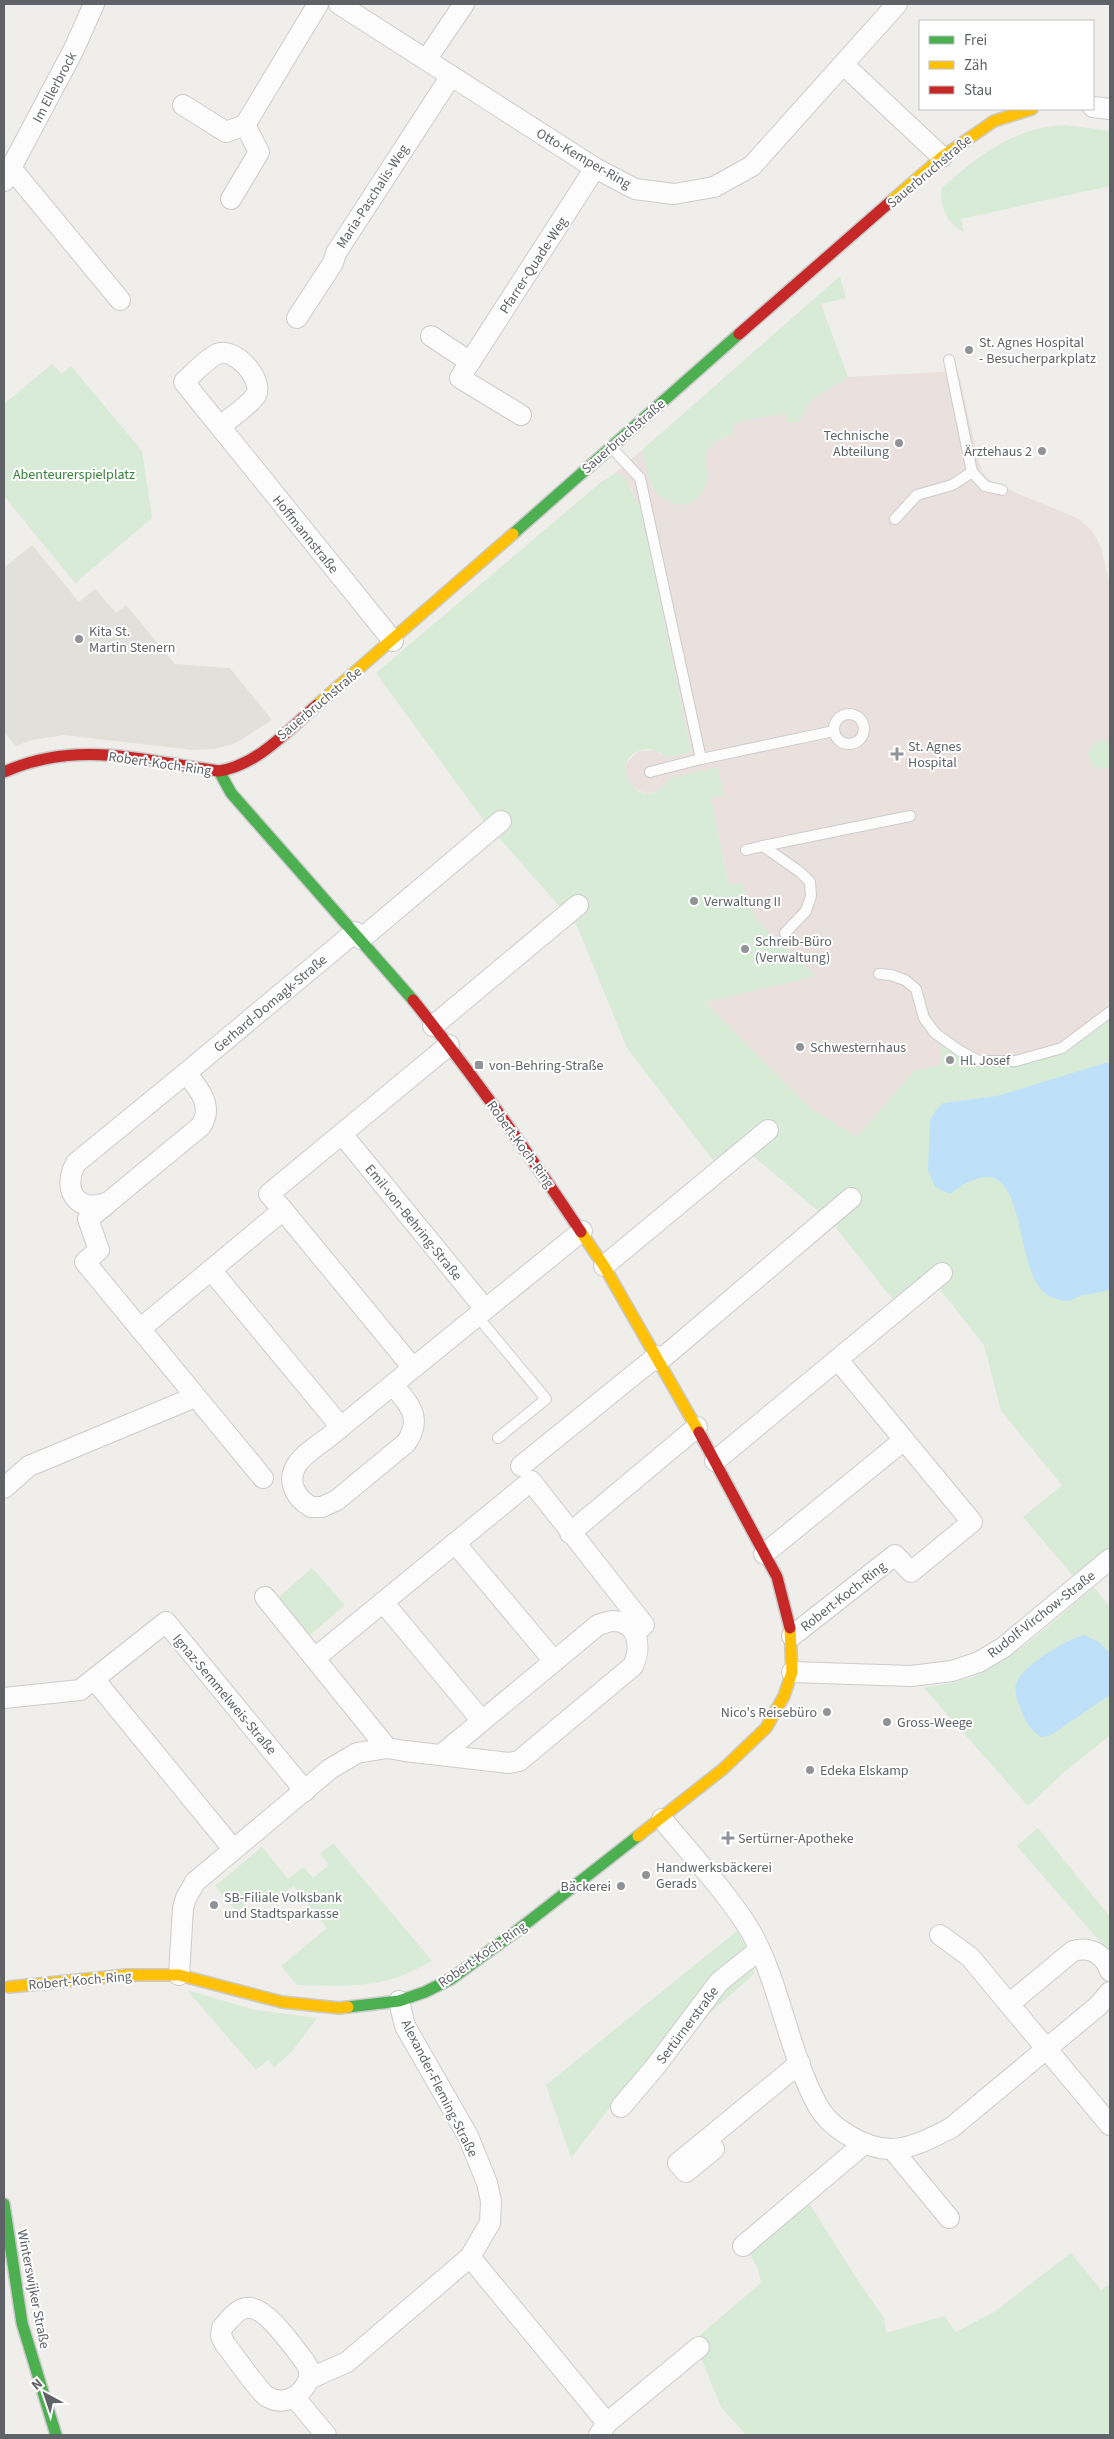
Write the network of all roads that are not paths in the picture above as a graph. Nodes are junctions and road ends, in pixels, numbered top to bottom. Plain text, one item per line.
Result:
1 (94, 4) edge
2 (318, 4) edge
3 (339, 4) edge
4 (464, 4) edge
5 (897, 4) edge
6 (426, 60) junction
7 (844, 64) junction
8 (451, 76) junction
9 (183, 106) dead end
10 (1094, 107) edge
11 (1110, 109) edge
12 (1029, 110) edge
13 (245, 125) junction
14 (942, 157) junction
15 (595, 168) junction
16 (8, 175) edge
17 (231, 199) dead end
18 (120, 300) dead end
19 (297, 318) dead end
20 (431, 336) dead end
21 (949, 360) dead end
22 (470, 362) junction
23 (521, 415) dead end
24 (220, 426) dead end
25 (611, 446) junction
26 (972, 472) junction
27 (1002, 490) dead end
28 (895, 519) dead end
29 (392, 641) junction
30 (834, 731) dead end
31 (704, 759) junction
32 (219, 771) junction
33 (4, 772) edge
34 (650, 772) dead end
35 (910, 816) dead end
36 (501, 821) dead end
37 (762, 846) junction
38 (746, 850) dead end
39 (578, 905) dead end
40 (785, 932) dead end
41 (358, 936) junction
42 (879, 974) dead end
43 (1110, 1012) edge
44 (433, 1026) junction
45 (449, 1045) junction
46 (186, 1073) junction
47 (768, 1130) dead end
48 (342, 1134) junction
49 (851, 1198) dead end
50 (110, 1201) junction
51 (283, 1210) junction
52 (582, 1231) junction
53 (604, 1266) junction
54 (211, 1270) junction
55 (942, 1273) dead end
56 (481, 1313) junction
57 (140, 1329) junction
58 (658, 1358) junction
59 (838, 1360) junction
60 (413, 1368) junction
61 (392, 1385) junction
62 (195, 1397) junction
63 (341, 1427) junction
64 (696, 1427) junction
65 (498, 1438) dead end
66 (904, 1440) junction
67 (715, 1461) junction
68 (521, 1466) dead end
69 (262, 1478) dead end
70 (4, 1488) edge
71 (570, 1533) junction
72 (456, 1543) junction
73 (764, 1554) junction
74 (1110, 1559) edge
75 (265, 1598) dead end
76 (383, 1602) junction
77 (635, 1632) junction
78 (792, 1636) junction
79 (315, 1658) junction
80 (554, 1661) junction
81 (792, 1672) junction
82 (94, 1679) junction
83 (4, 1698) edge
84 (482, 1721) junction
85 (388, 1748) junction
86 (441, 1755) junction
87 (305, 1790) junction
88 (662, 1819) junction
89 (233, 1849) junction
90 (940, 1935) dead end
91 (759, 1950) junction
92 (1110, 1972) edge
93 (179, 1975) junction
94 (7, 1987) edge
95 (1110, 1992) edge
96 (398, 2001) junction
97 (1009, 2004) junction
98 (1047, 2048) junction
99 (800, 2063) junction
100 (621, 2107) dead end
101 (1110, 2125) edge
102 (706, 2139) dead end
103 (866, 2143) junction
104 (892, 2149) junction
105 (4, 2204) edge
106 (949, 2218) dead end
107 (743, 2246) dead end
108 (470, 2257) junction
109 (699, 2347) dead end
110 (308, 2379) junction
111 (295, 2398) junction
112 (601, 2432) edge
113 (56, 2435) edge
114 (326, 2435) edge

1 - 16 street, Im Ellerbrock
2 - 13 street
3 - 6 street, Otto-Kemper-Ring
4 - 6 street
5 - 7 street, Otto-Kemper-Ring
6 - 8 street, Otto-Kemper-Ring
7 - 14 street
7 - 15 street, Otto-Kemper-Ring
8 - 15 street, Otto-Kemper-Ring
8 - 19 street, Maria-Paschalis-Weg
9 - 13 street
10 - 11 street
12 - 14 street, Sauerbruchstraße
13 - 17 street
14 - 25 street, Sauerbruchstraße
15 - 22 street, Pfarrer-Quade-Weg
16 - 18 street, Im Ellerbrock
20 - 22 street
21 - 26 lane
22 - 23 street, Pfarrer-Quade-Weg
24 - 29 street, Hoffmannstraße
25 - 29 street, Sauerbruchstraße
25 - 31 lane
26 - 27 lane
26 - 28 lane
29 - 32 street, Sauerbruchstraße
30 - 31 lane
31 - 34 lane
32 - 33 street, Robert-Koch-Ring
32 - 41 street, Robert-Koch-Ring
35 - 37 lane
36 - 41 street
37 - 38 lane
37 - 40 lane
39 - 44 street
41 - 44 street, Robert-Koch-Ring
41 - 46 street, Gerhard-Domagk-Straße
42 - 43 lane
44 - 45 street, Robert-Koch-Ring
45 - 48 street
45 - 52 street, Robert-Koch-Ring
46 - 50 street, Gerhard-Domagk-Straße
46 - 50 street, Gerhard-Domagk-Straße
47 - 53 street
48 - 51 street
48 - 56 street, Emil-von-Behring-Straße
49 - 58 street
50 - 57 street, Gerhard-Domagk-Straße
51 - 54 street
51 - 60 street
52 - 53 street, Robert-Koch-Ring
52 - 56 street
53 - 58 street, Robert-Koch-Ring
54 - 57 street
54 - 63 street
55 - 59 street
56 - 60 street
56 - 65 lane
57 - 62 street
58 - 64 street, Robert-Koch-Ring
58 - 68 street
59 - 66 street, Robert-Koch-Ring
59 - 67 street
60 - 61 street
61 - 63 street
61 - 63 street
62 - 69 street
62 - 70 street
64 - 67 street, Robert-Koch-Ring
64 - 71 street
66 - 73 street
66 - 78 street, Robert-Koch-Ring
67 - 73 street, Robert-Koch-Ring
71 - 72 street
71 - 77 street
72 - 76 street
72 - 80 street
73 - 78 street, Robert-Koch-Ring
74 - 81 street, Rudolf-Virchow-Straße
75 - 79 street
76 - 79 street
76 - 84 street
77 - 80 street
77 - 86 street
78 - 81 street, Robert-Koch-Ring
79 - 85 street
80 - 84 street
81 - 88 street, Robert-Koch-Ring
82 - 83 street, Ignaz-Semmelweis-Straße
82 - 87 street, Ignaz-Semmelweis-Straße
82 - 89 street
84 - 86 street
85 - 86 street
85 - 87 street
87 - 89 street
88 - 91 street
88 - 96 street, Robert-Koch-Ring
89 - 93 street
90 - 97 street
91 - 99 street
91 - 100 street, Sertürnerstraße
92 - 97 street
93 - 94 street, Robert-Koch-Ring
93 - 96 street, Robert-Koch-Ring
95 - 98 street
96 - 108 street, Alexander-Fleming-Straße
97 - 98 street
98 - 101 street
98 - 104 street
99 - 102 street
99 - 103 street
103 - 104 street
103 - 107 street
104 - 106 street
105 - 113 street, Winterswijker Straße
108 - 110 street, Alexander-Fleming-Straße
108 - 112 street
109 - 112 street
110 - 111 street
110 - 111 street
111 - 114 street

